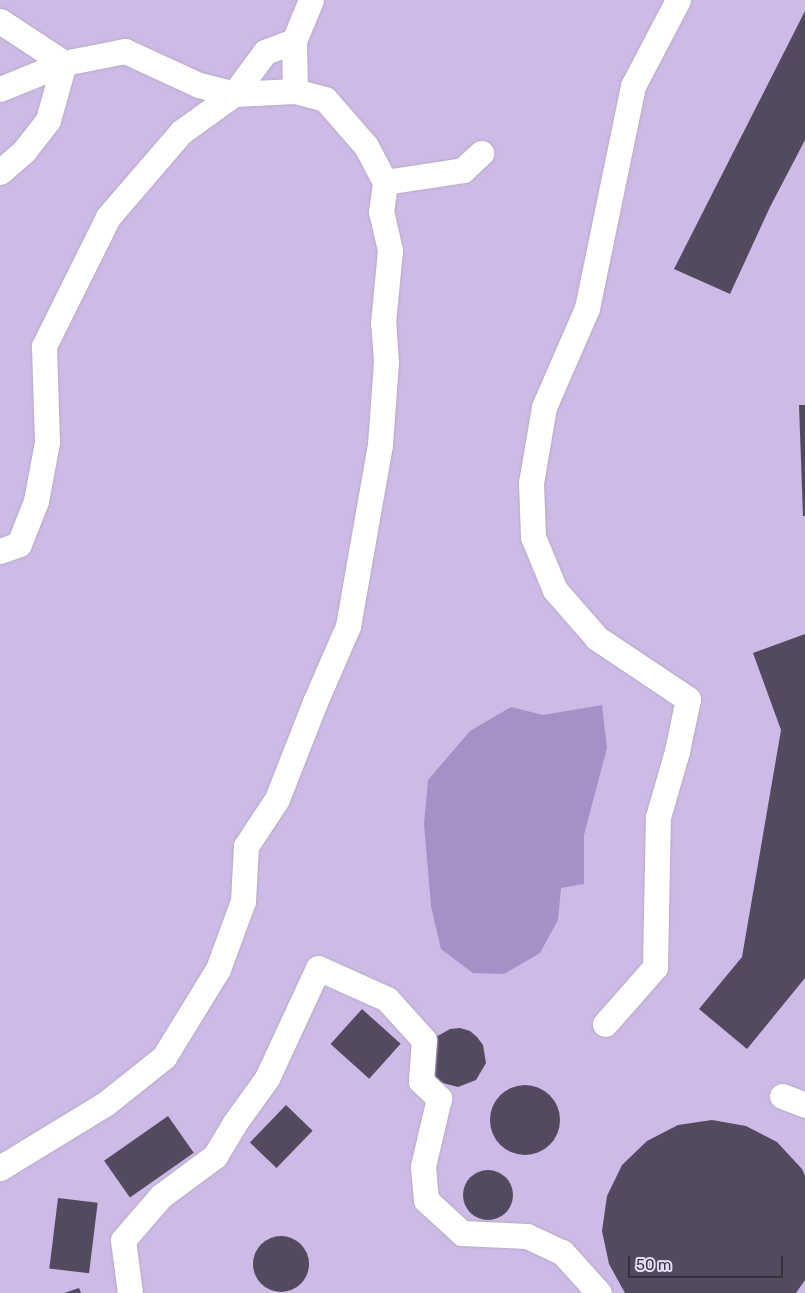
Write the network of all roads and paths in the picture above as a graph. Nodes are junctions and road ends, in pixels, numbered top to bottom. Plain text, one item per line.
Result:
1 (312, 0) edge
2 (678, 0) edge
3 (0, 21) edge
4 (294, 41) junction
5 (64, 63) junction
6 (0, 89) edge
7 (295, 91) junction
8 (234, 94) junction
9 (480, 153) dead end
10 (0, 172) edge
11 (384, 182) junction
12 (0, 551) edge
13 (605, 1024) dead end
14 (782, 1096) dead end
15 (805, 1105) edge
16 (0, 1168) edge
17 (130, 1293) edge
18 (599, 1293) edge

1 - 4 lane
2 - 13 lane
3 - 5 lane
4 - 7 lane
4 - 8 lane
5 - 6 lane
5 - 8 lane
5 - 10 lane
7 - 8 lane
7 - 11 lane
8 - 12 lane
9 - 11 lane
11 - 16 lane
14 - 15 lane
17 - 18 lane

